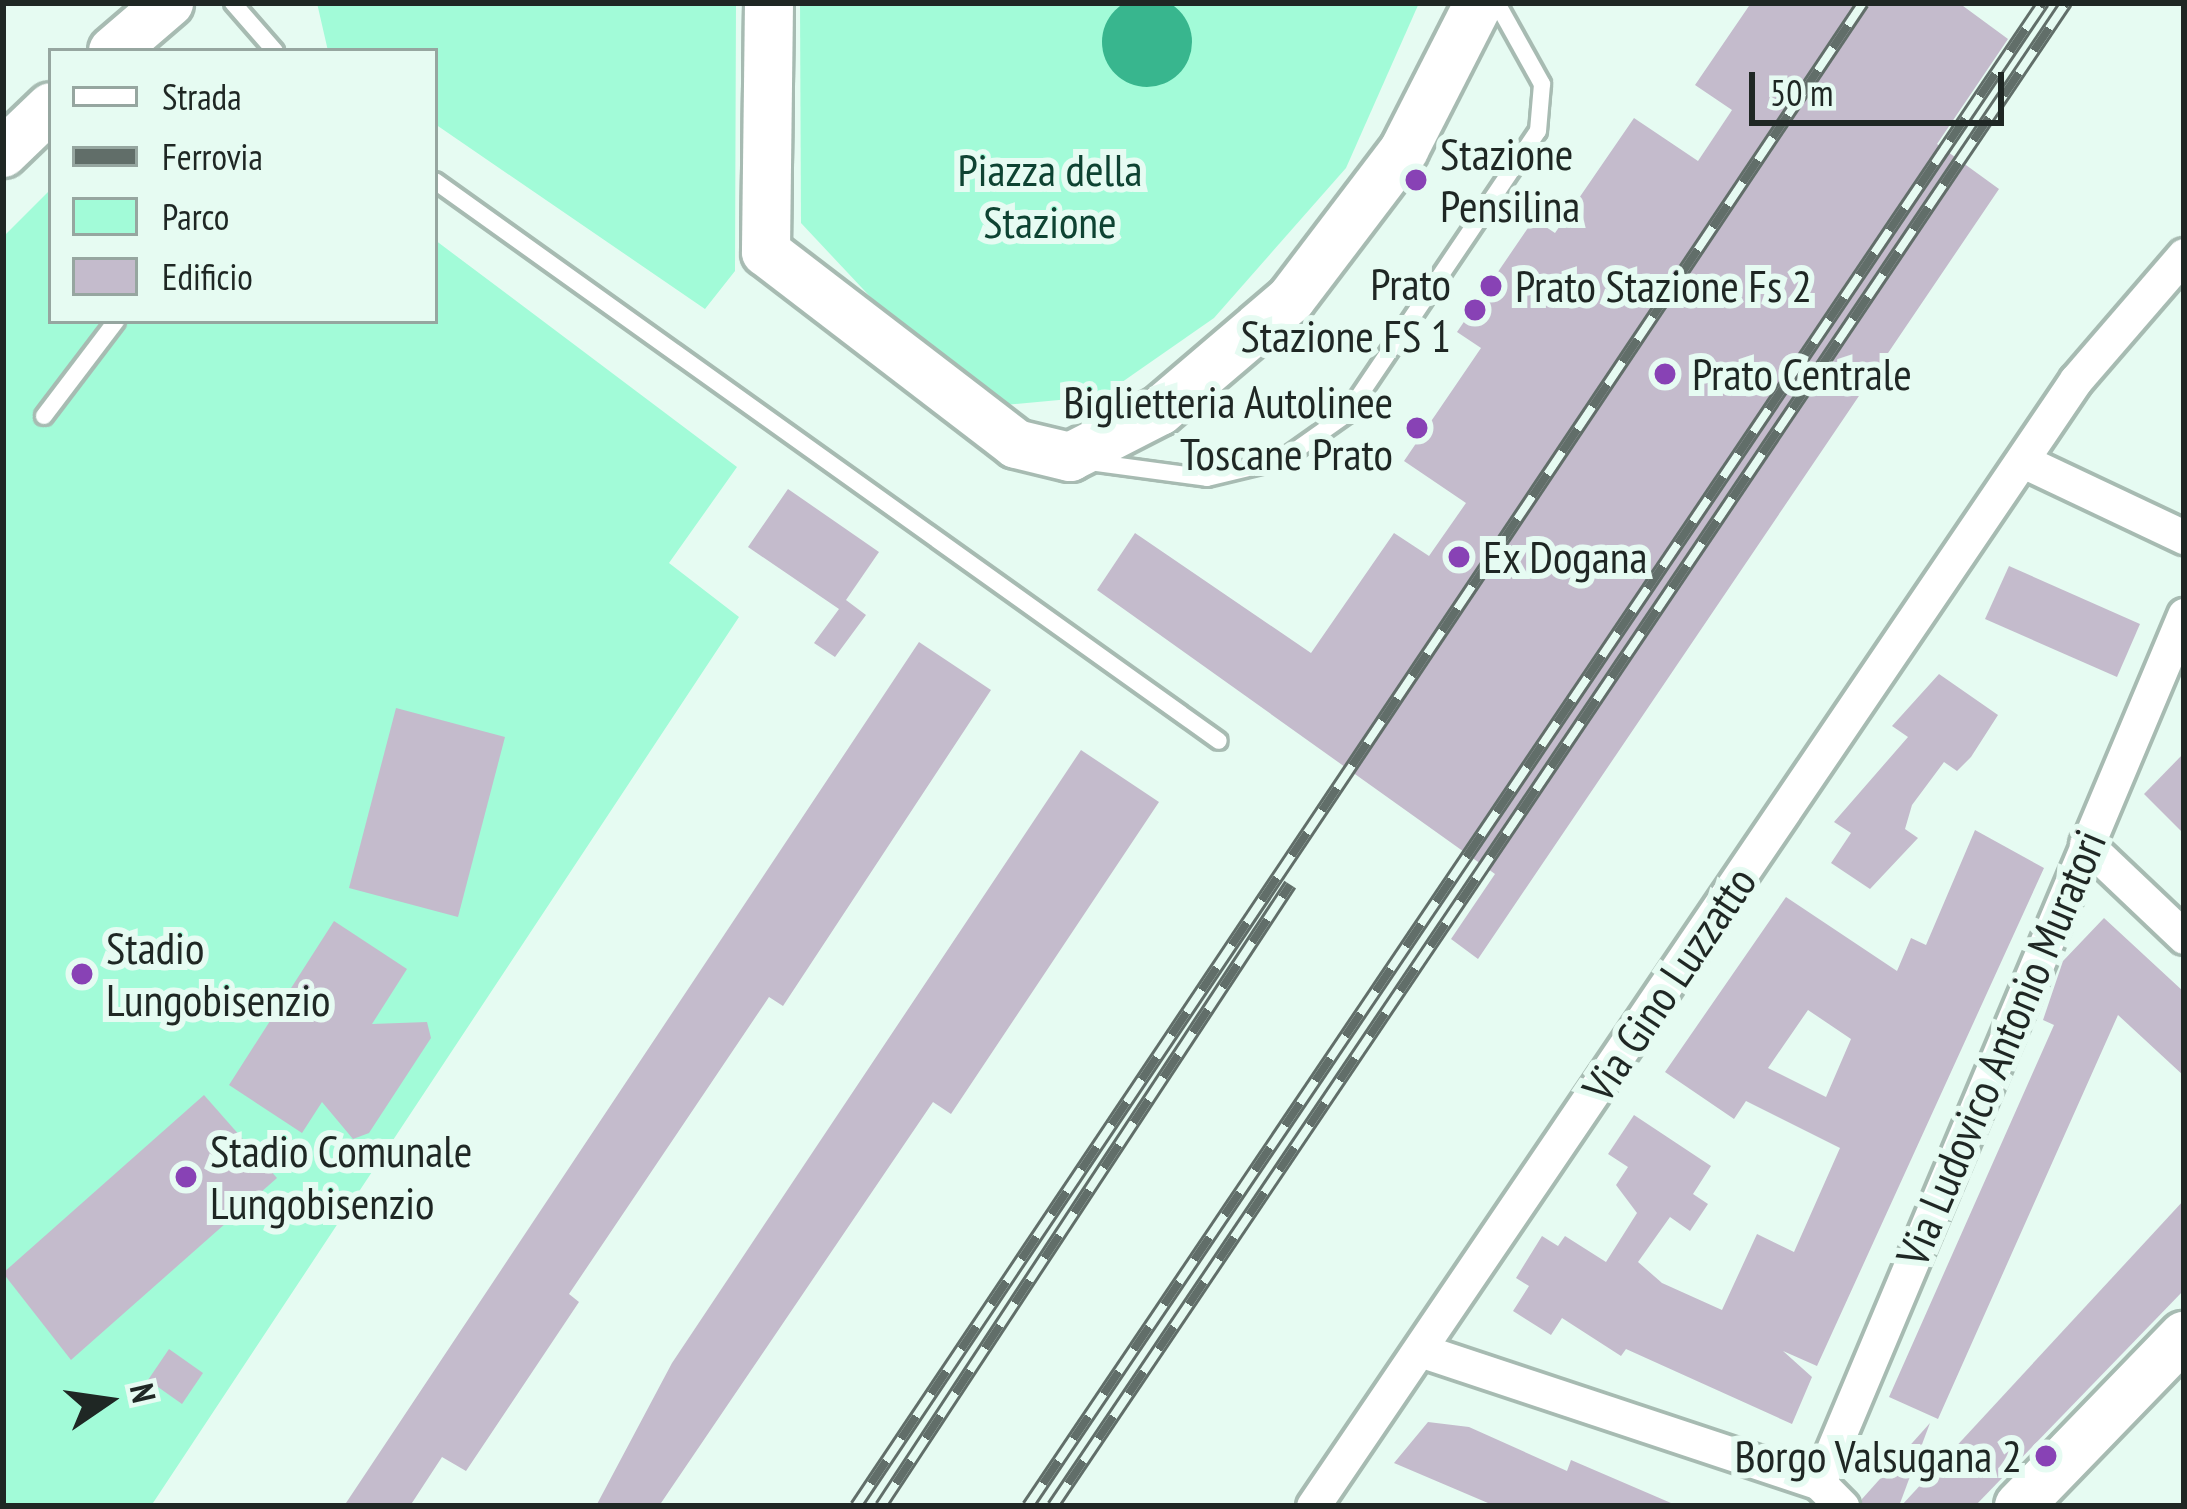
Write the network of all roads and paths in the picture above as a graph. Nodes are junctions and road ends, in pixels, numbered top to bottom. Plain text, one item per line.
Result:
1 (169, 3) edge
2 (233, 3) edge
3 (769, 3) edge
4 (1479, 3) edge
5 (1497, 3) edge
6 (116, 48) edge
7 (272, 48) edge
8 (48, 110) edge
9 (3, 153) edge
10 (438, 183) edge
11 (2184, 256) edge
12 (114, 324) edge
13 (44, 416) dead end
14 (1070, 457) junction
15 (2025, 462) junction
16 (2184, 537) edge
17 (2184, 615) edge
18 (1219, 741) dead end
19 (2086, 844) junction
20 (2184, 937) edge
21 (2184, 1336) edge
22 (1420, 1350) junction
23 (1830, 1495) edge
24 (1313, 1506) edge
25 (2019, 1506) edge

1 - 6 street
2 - 7 lane
3 - 14 street
4 - 14 street
5 - 14 lane
8 - 9 street
10 - 18 lane
11 - 15 street, Via Gino Luzzatto
12 - 13 lane
15 - 16 street
15 - 22 street, Via Gino Luzzatto
17 - 19 street, Via Ludovico Antonio Muratori
19 - 20 street
19 - 23 street, Via Ludovico Antonio Muratori
21 - 25 street
22 - 23 street, Via Ludovico Antonio Muratori
22 - 24 street, Via Gino Luzzatto

